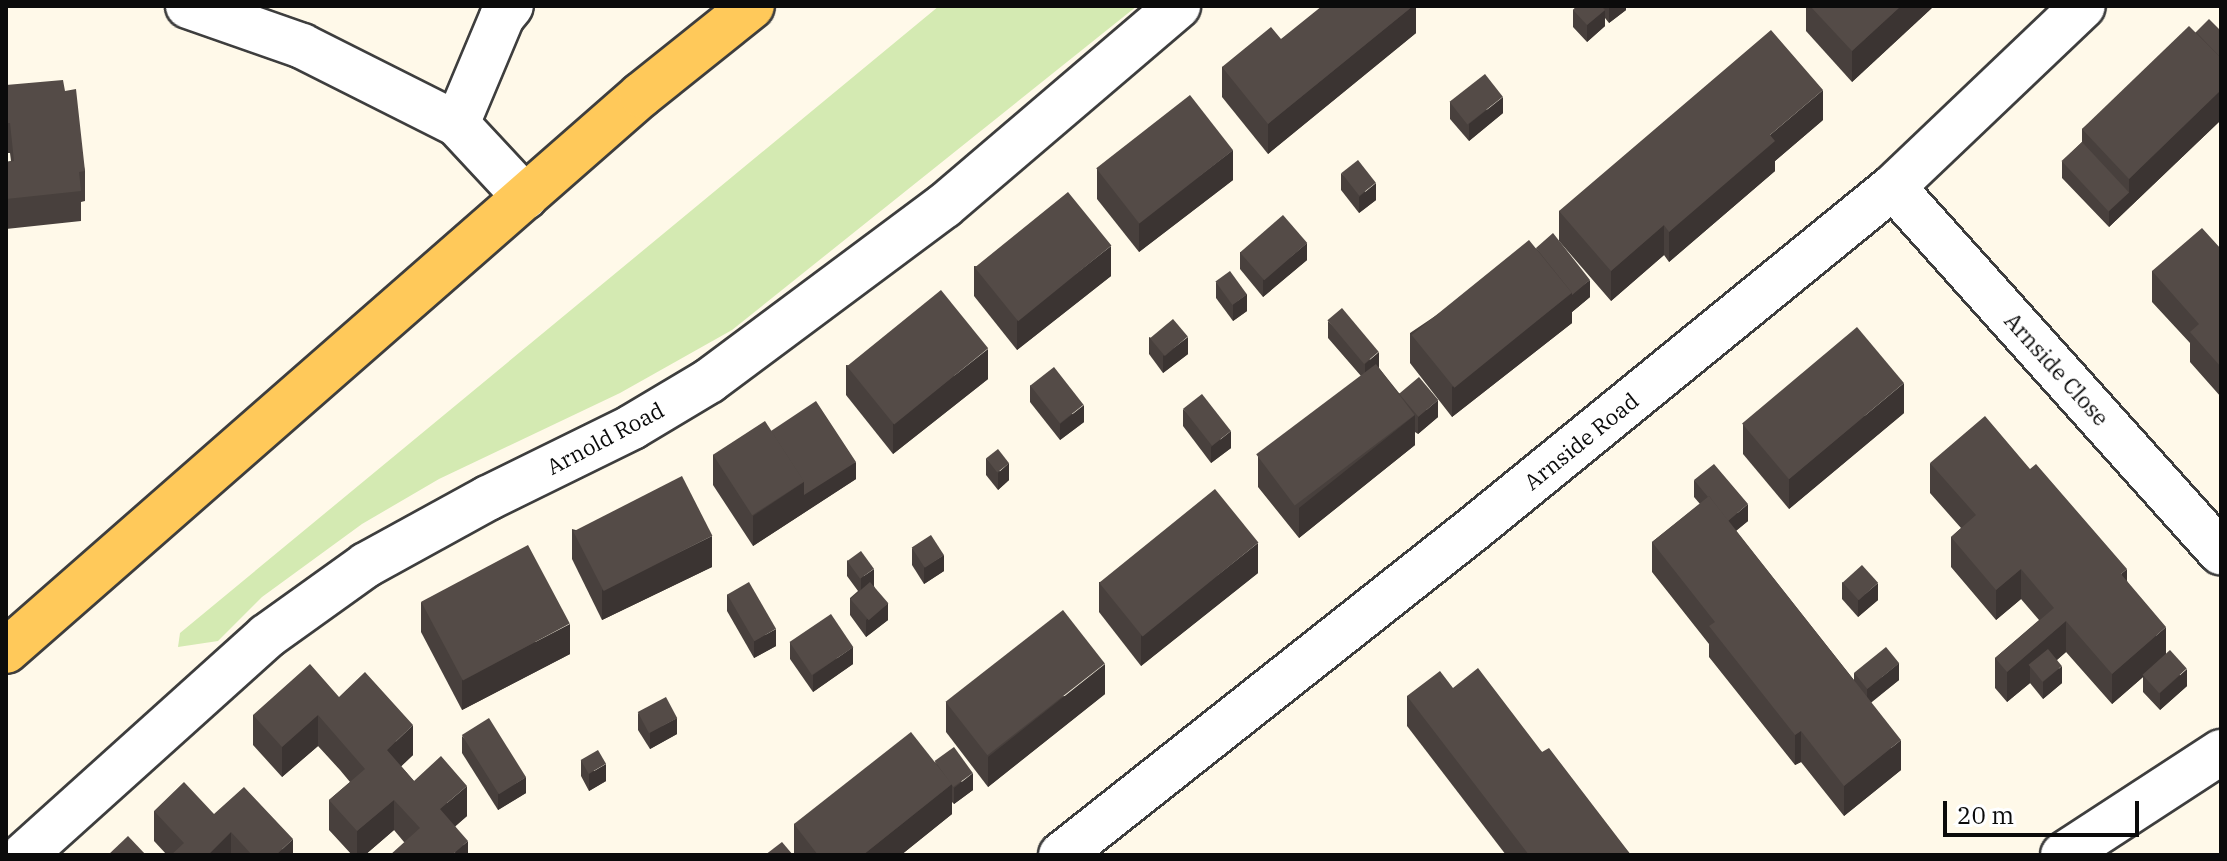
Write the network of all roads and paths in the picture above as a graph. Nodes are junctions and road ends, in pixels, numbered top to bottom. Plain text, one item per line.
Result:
1 (188, 6) edge
2 (511, 6) edge
3 (752, 6) edge
4 (1178, 6) edge
5 (2083, 6) edge
6 (457, 124) junction
7 (1893, 187) junction
8 (525, 197) junction
9 (2221, 552) edge
10 (6, 651) edge
11 (2216, 767) edge
12 (24, 855) edge
13 (1061, 855) edge
14 (2063, 855) edge

1 - 6 street
2 - 6 street
3 - 8 main road
4 - 12 street, Arnold Road
5 - 7 street, Arnside Road
6 - 8 street
7 - 9 street, Arnside Close
7 - 13 street, Arnside Road
8 - 10 main road
11 - 14 street

